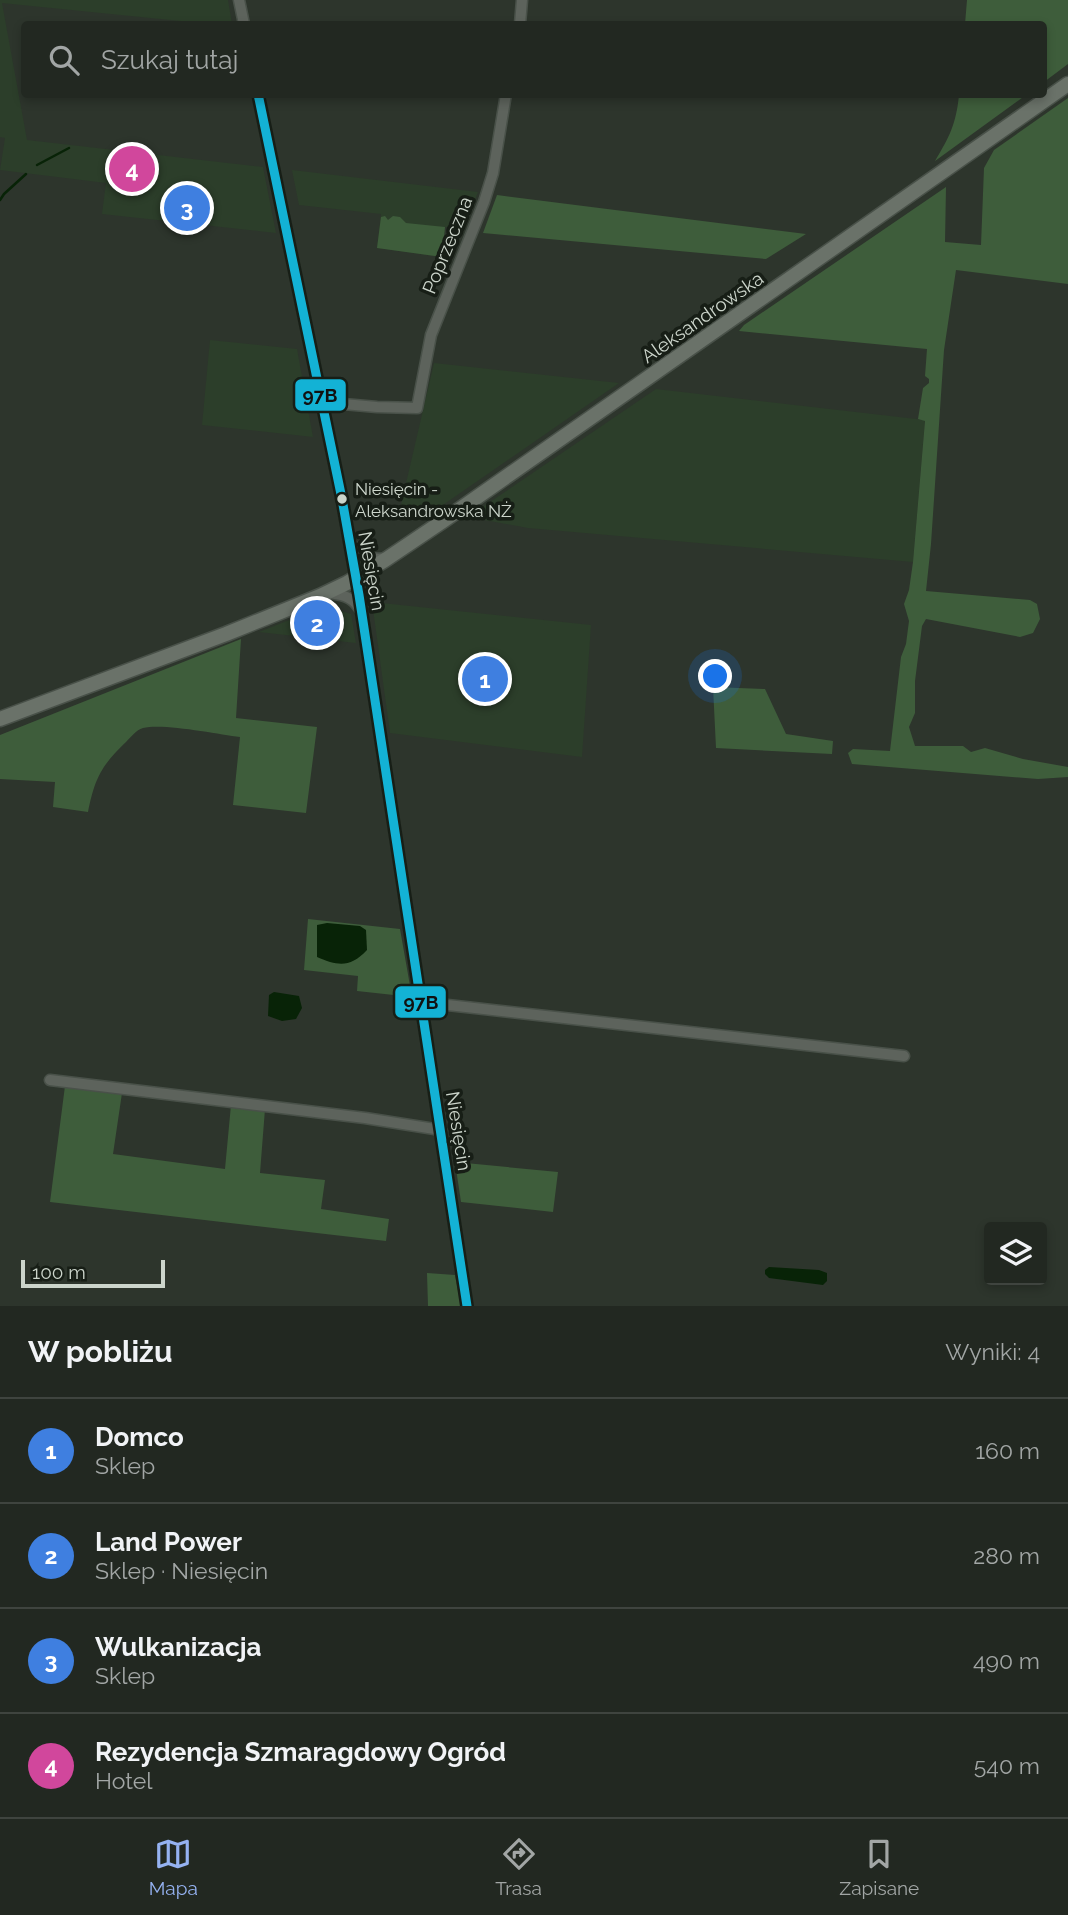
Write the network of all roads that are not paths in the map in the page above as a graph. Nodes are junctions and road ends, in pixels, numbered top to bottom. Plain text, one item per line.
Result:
1 (239, 0) edge
2 (522, 0) edge
3 (243, 21) edge
4 (520, 21) edge
5 (1068, 84) edge
6 (259, 98) edge
7 (505, 98) edge
8 (321, 402) junction
9 (350, 542) junction
10 (397, 552) junction
11 (356, 578) junction
12 (326, 593) junction
13 (362, 612) junction
14 (0, 719) edge
15 (421, 1002) junction
16 (904, 1056) dead end
17 (50, 1080) dead end
18 (441, 1130) junction
19 (467, 1306) edge

1 - 3 street
2 - 4 street
5 - 10 main road, Aleksandrowska
6 - 8 street, Niesięcin
7 - 8 street, Poprzeczna
8 - 9 street, Niesięcin
9 - 10 street
9 - 11 street, Niesięcin
10 - 11 main road, Aleksandrowska
11 - 12 main road, Aleksandrowska
11 - 13 street, Niesięcin
12 - 13 street
12 - 14 main road, Aleksandrowska
13 - 15 street, Niesięcin
15 - 16 street
15 - 18 street, Niesięcin
17 - 18 street
18 - 19 street, Niesięcin

